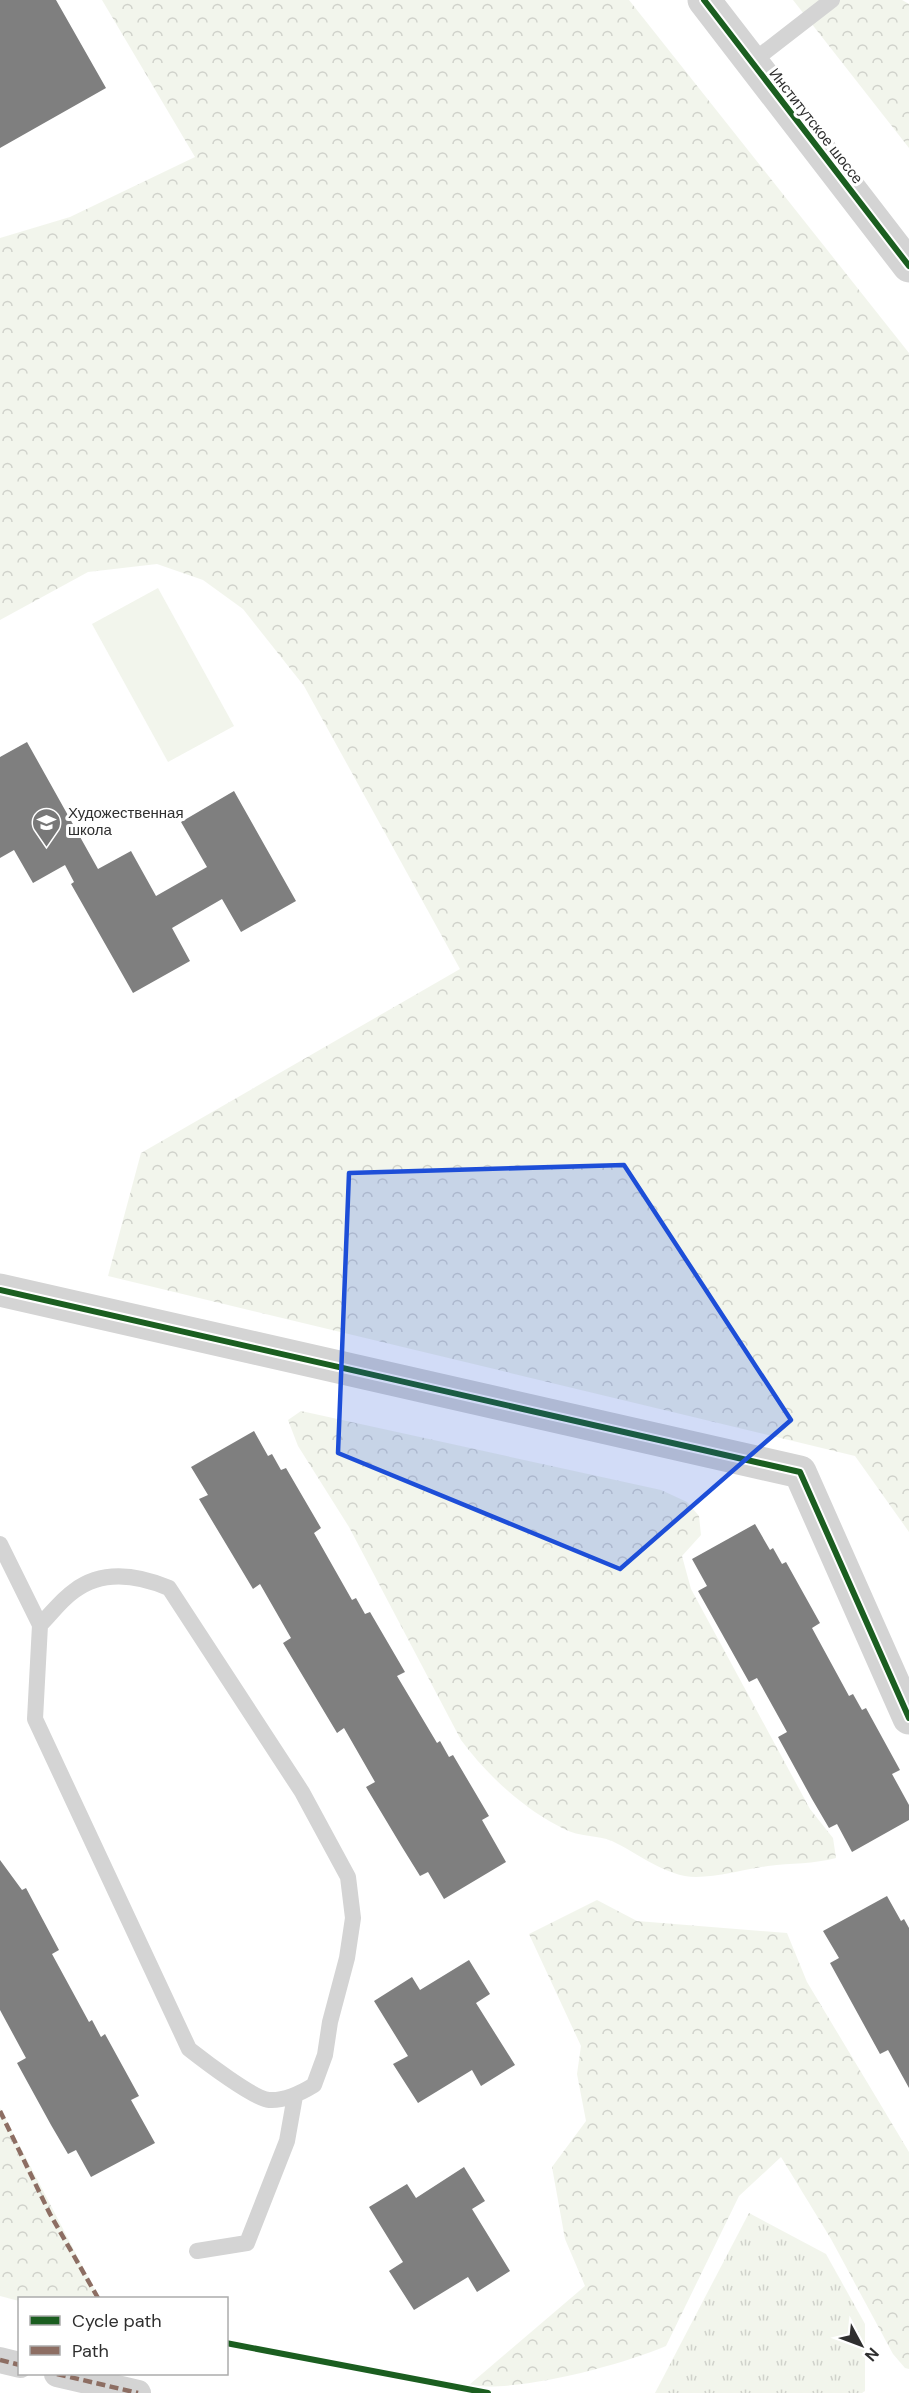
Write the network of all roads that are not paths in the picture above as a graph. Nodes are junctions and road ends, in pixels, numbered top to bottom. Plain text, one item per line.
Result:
1 (704, 0) edge
2 (832, 0) edge
3 (752, 62) junction
4 (909, 266) edge
5 (0, 1290) edge
6 (0, 1544) edge
7 (40, 1625) junction
8 (909, 1718) edge
9 (295, 2096) junction
10 (197, 2251) dead end
11 (0, 2360) edge
12 (18, 2364) edge
13 (65, 2375) edge
14 (138, 2393) edge

1 - 3 street, Институтское шоссе
2 - 3 lane
3 - 4 street, Институтское шоссе
5 - 8 street
6 - 7 lane
7 - 9 lane
7 - 9 lane
9 - 10 lane
11 - 12 street
13 - 14 street

